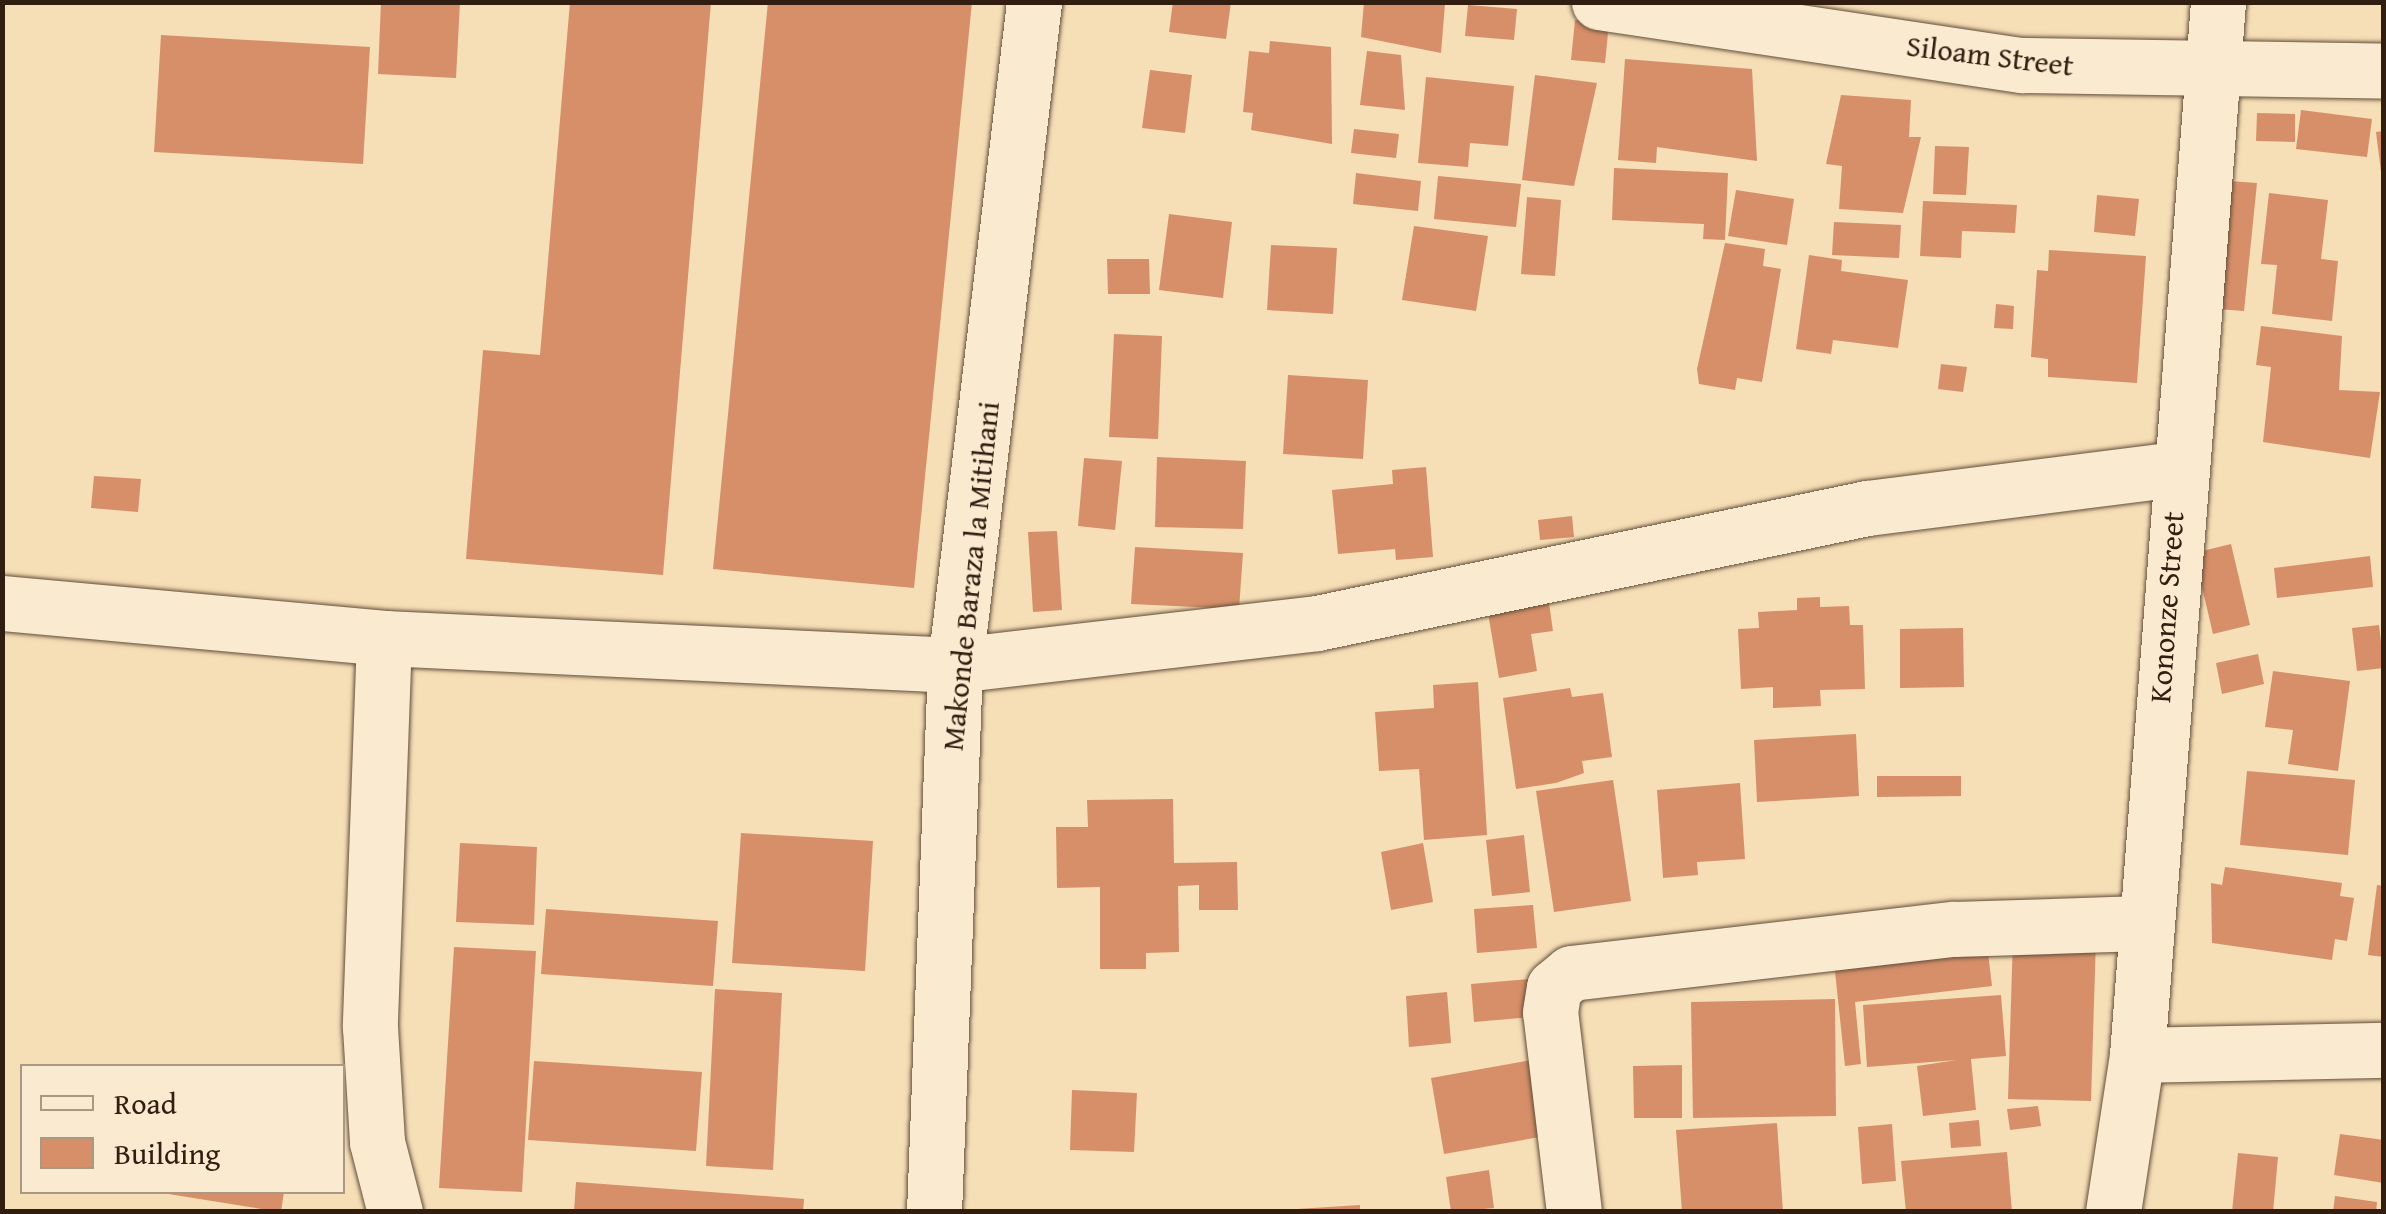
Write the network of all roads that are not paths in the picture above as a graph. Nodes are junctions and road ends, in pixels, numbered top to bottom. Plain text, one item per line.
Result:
1 (1034, 2) edge
2 (1599, 2) edge
3 (2218, 2) edge
4 (2384, 70) edge
5 (2208, 71) junction
6 (2175, 469) junction
7 (2, 603) edge
8 (384, 638) junction
9 (955, 665) junction
10 (2142, 923) junction
11 (2384, 1050) edge
12 (2136, 1055) junction
13 (395, 1212) edge
14 (934, 1212) edge
15 (1574, 1212) edge
16 (2113, 1212) edge

1 - 9 street, Makonde Baraza la Mitihani
2 - 5 street, Siloam Street
3 - 5 street, Kononze Street
4 - 5 street, Siloam Street
5 - 6 street, Kononze Street
6 - 9 street
6 - 10 street, Kononze Street
7 - 8 street
8 - 9 street
8 - 13 street
9 - 14 street, Makonde Baraza la Mitihani
10 - 12 street, Kononze Street
10 - 15 street
11 - 12 street
12 - 16 street, Kononze Street

